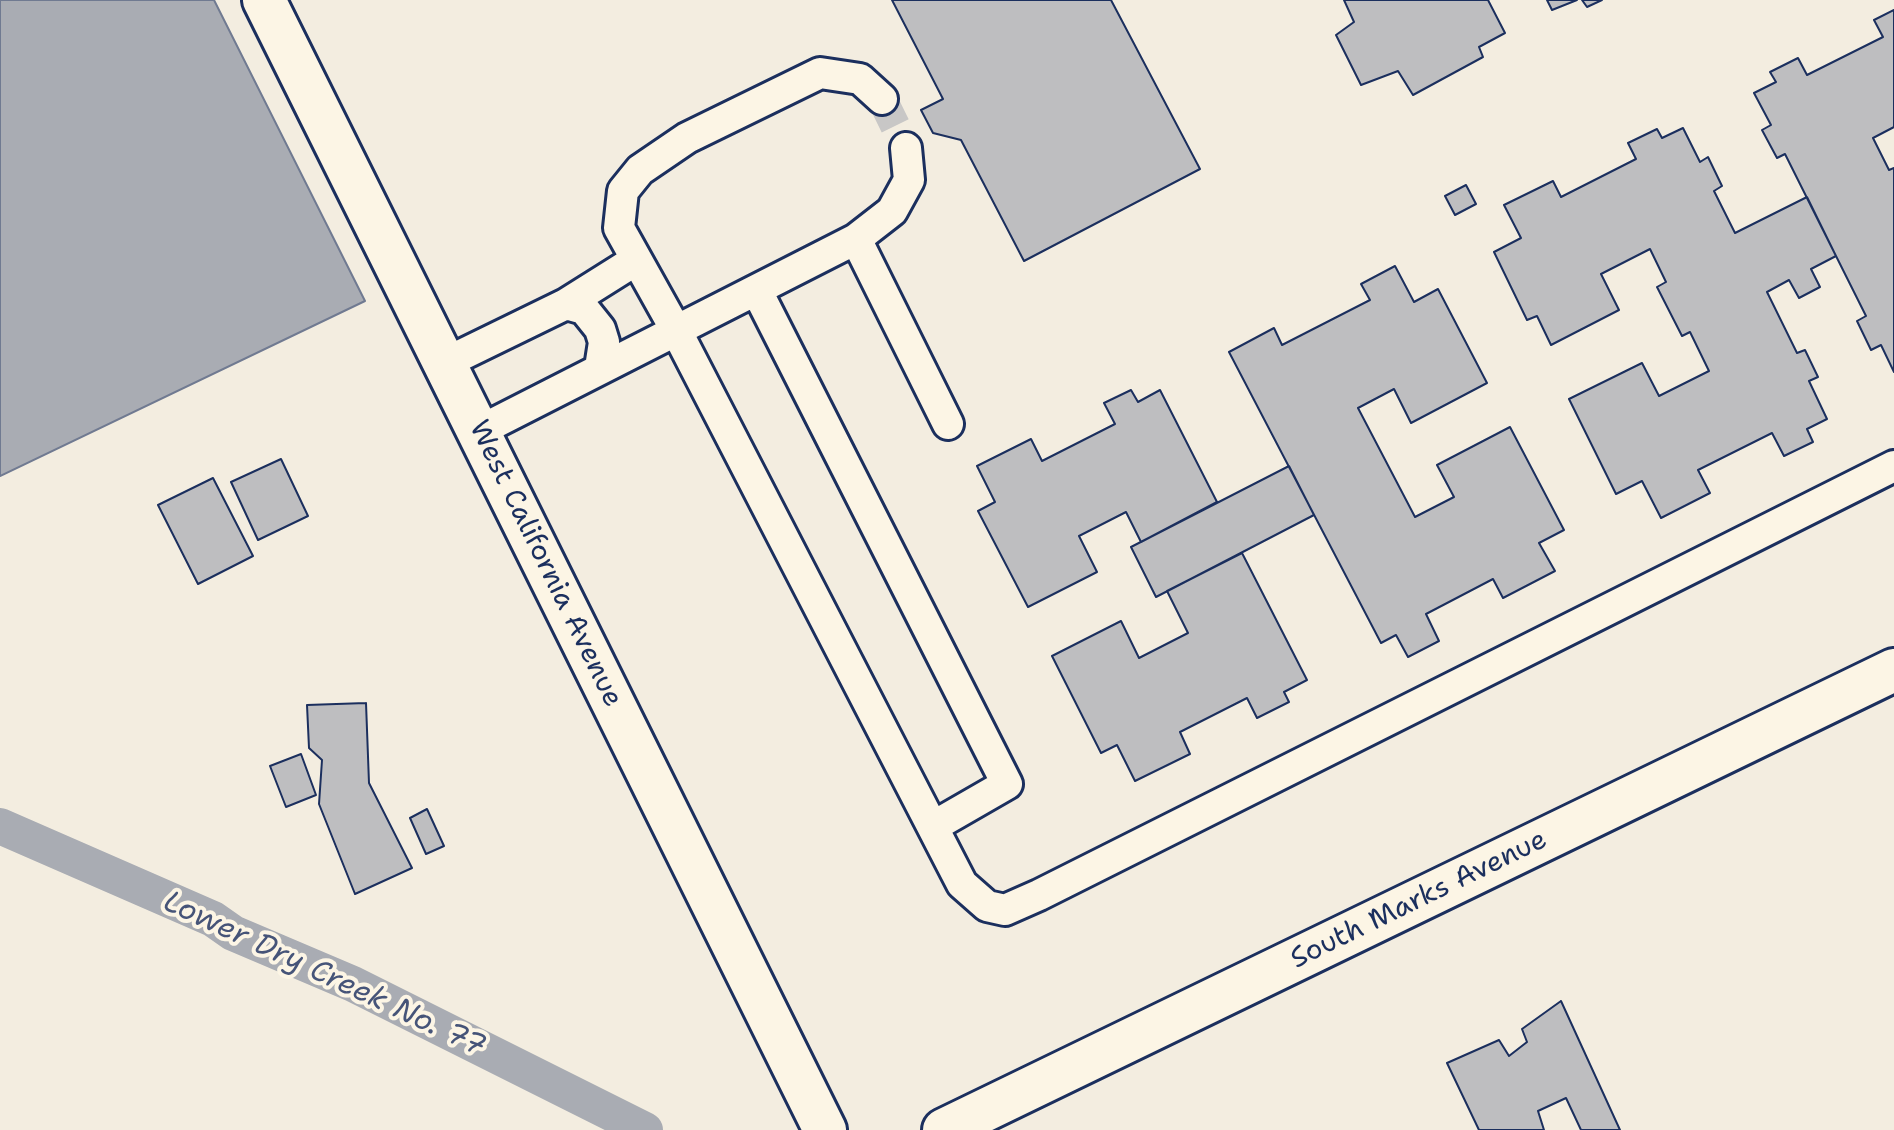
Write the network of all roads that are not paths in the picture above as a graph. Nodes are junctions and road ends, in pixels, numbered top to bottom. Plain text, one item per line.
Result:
1 (264, 0) edge
2 (882, 99) tunnel mouth
3 (906, 148) tunnel mouth
4 (856, 239) junction
5 (636, 260) junction
6 (757, 291) junction
7 (566, 304) junction
8 (677, 332) junction
9 (445, 363) junction
10 (600, 368) junction
11 (948, 424) dead end
12 (479, 431) junction
13 (1894, 466) edge
14 (1894, 670) edge
15 (934, 826) junction
16 (825, 1130) edge
17 (944, 1130) edge

1 - 9 main road, West California Avenue
2 - 5 street
3 - 4 street
4 - 6 street
4 - 11 street
5 - 7 street
5 - 8 street
6 - 8 street
6 - 15 street
7 - 9 street
7 - 10 street
8 - 10 street
8 - 15 street
9 - 12 main road, West California Avenue
10 - 12 street
12 - 16 main road, West California Avenue
13 - 15 street
14 - 17 main road, South Marks Avenue

